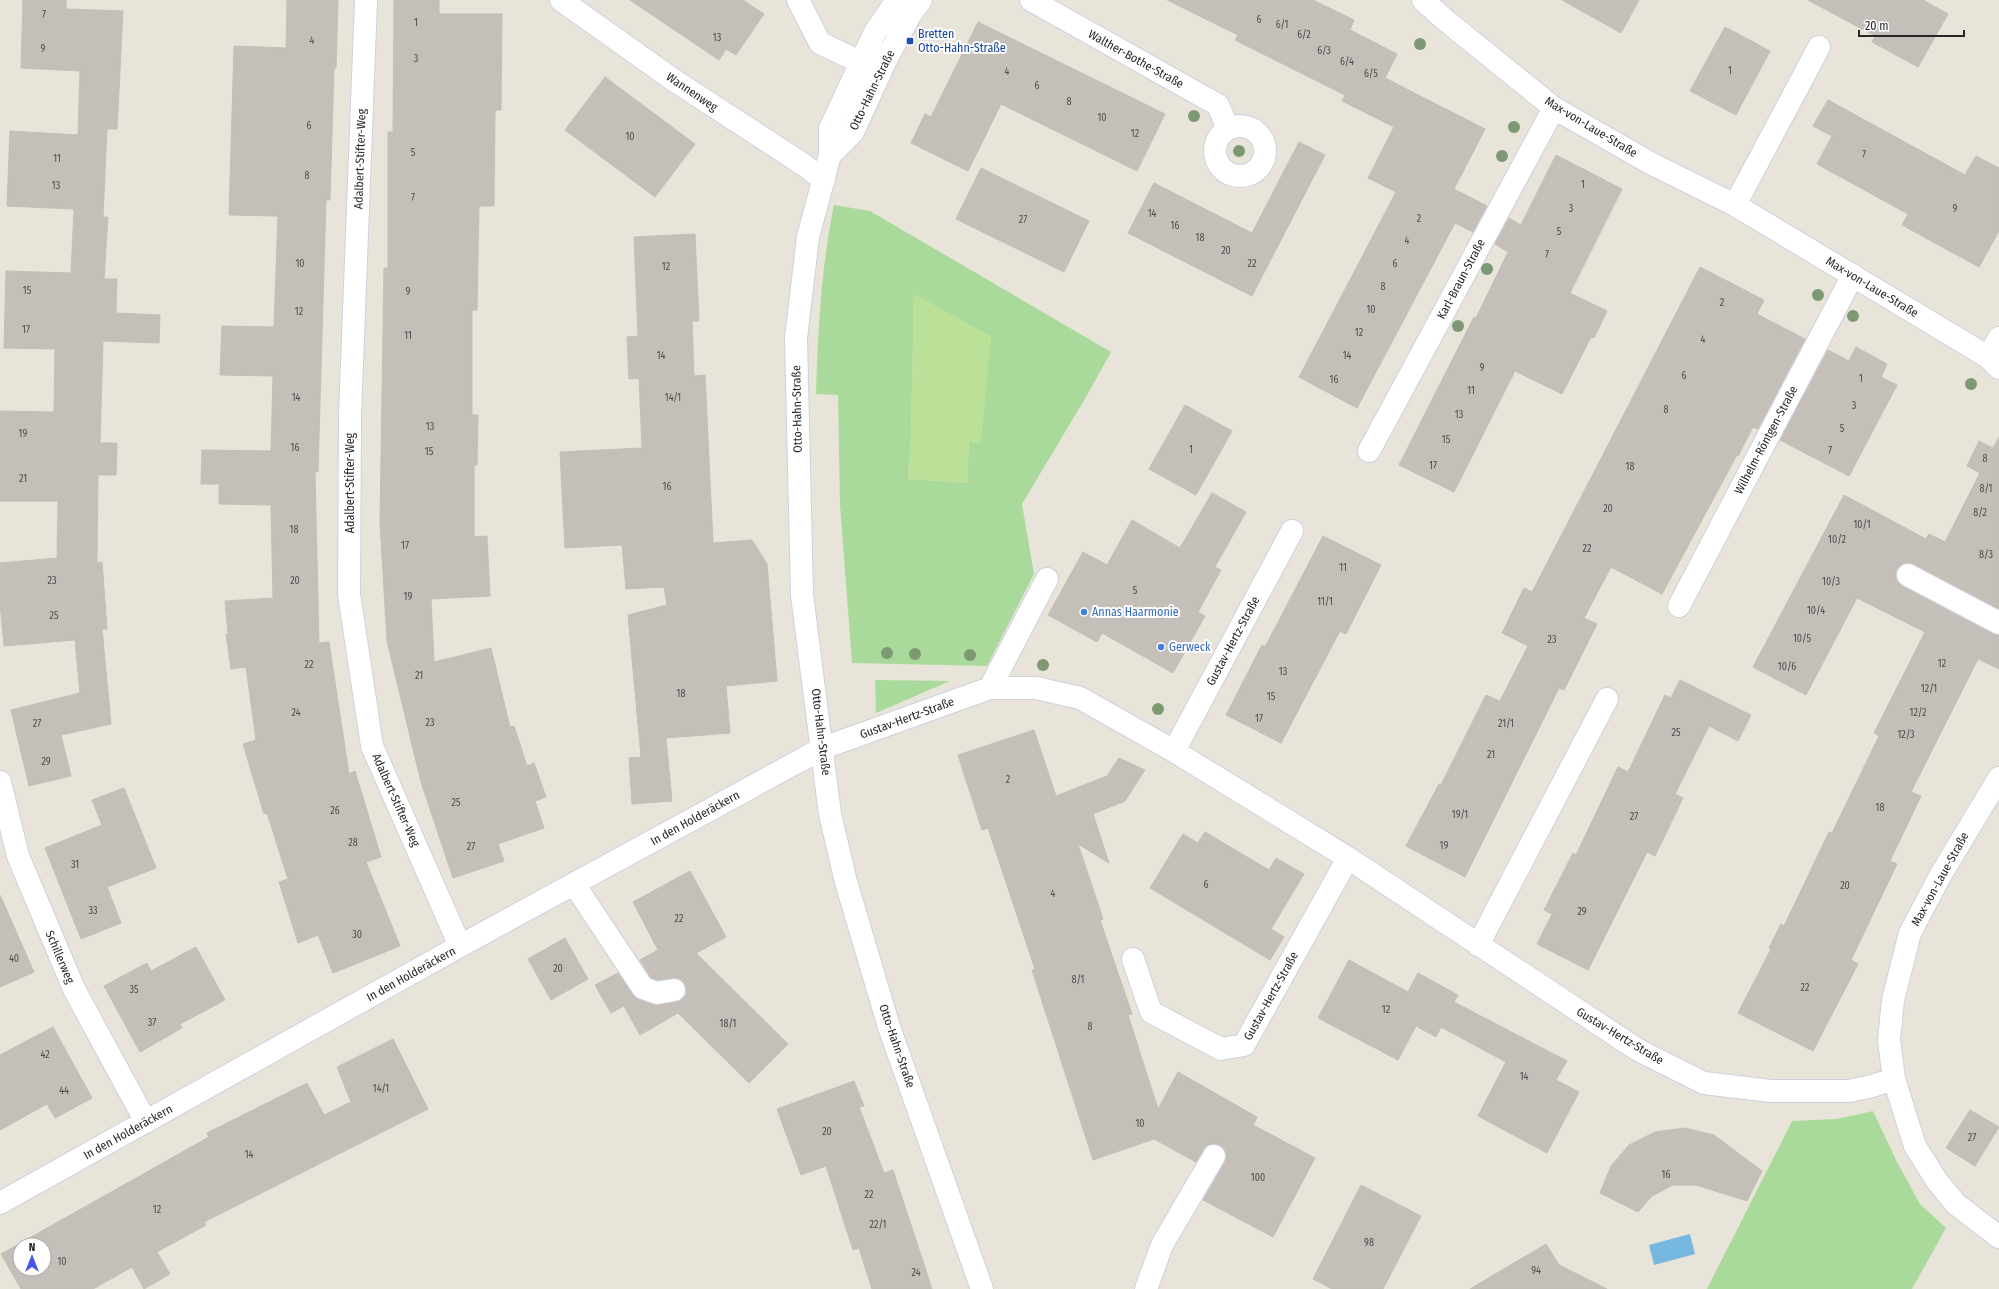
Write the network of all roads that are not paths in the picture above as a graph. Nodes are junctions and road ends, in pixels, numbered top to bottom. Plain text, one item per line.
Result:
1 (366, 0) edge
2 (561, 0) edge
3 (798, 0) edge
4 (897, 0) edge
5 (921, 0) edge
6 (1031, 0) edge
7 (1423, 0) edge
8 (1819, 47) dead end
9 (860, 62) junction
10 (1554, 108) junction
11 (1228, 129) dead end
12 (830, 155) junction
13 (824, 180) junction
14 (1735, 205) junction
15 (1853, 275) junction
16 (1999, 338) edge
17 (1994, 363) edge
18 (1369, 451) dead end
19 (1292, 532) dead end
20 (1908, 575) dead end
21 (1047, 579) dead end
22 (1679, 606) dead end
23 (1999, 623) edge
24 (990, 688) junction
25 (1607, 699) dead end
26 (823, 748) junction
27 (1174, 751) junction
28 (1999, 778) edge
29 (0, 782) edge
30 (1348, 858) junction
31 (574, 884) junction
32 (1478, 945) junction
33 (460, 946) junction
34 (1133, 959) dead end
35 (674, 990) dead end
36 (1894, 1079) junction
37 (146, 1122) junction
38 (1214, 1156) dead end
39 (0, 1202) edge
40 (1999, 1237) edge
41 (982, 1289) edge
42 (1146, 1289) edge

1 - 33 street, Adalbert-Stifter-Weg
2 - 13 street, Wannenweg
3 - 9 street
4 - 9 street, Otto-Hahn-Straße
5 - 12 street, Otto-Hahn-Straße
6 - 11 street, Walther-Bothe-Straße
7 - 10 street, Max-von-Laue-Straße
8 - 14 street
9 - 12 street, Otto-Hahn-Straße
10 - 14 street, Max-von-Laue-Straße
10 - 18 street, Karl-Braun-Straße
12 - 13 street, Otto-Hahn-Straße
13 - 26 street, Otto-Hahn-Straße
14 - 15 street, Max-von-Laue-Straße
15 - 17 street, Max-von-Laue-Straße
15 - 22 street, Wilhelm-Röntgen-Straße
16 - 17 street, Max-von-Laue-Straße
19 - 27 street, Gustav-Hertz-Straße
20 - 23 street
21 - 24 street
24 - 26 street, Gustav-Hertz-Straße
24 - 27 street, Gustav-Hertz-Straße
25 - 32 street
26 - 31 street, In den Holderäckern
26 - 41 street, Otto-Hahn-Straße
27 - 30 street, Gustav-Hertz-Straße
28 - 36 street, Max-von-Laue-Straße
29 - 37 street, Schillerweg
30 - 32 street, Gustav-Hertz-Straße
30 - 34 street, Gustav-Hertz-Straße
31 - 33 street, In den Holderäckern
31 - 35 street
32 - 36 street, Gustav-Hertz-Straße
33 - 37 street, In den Holderäckern
36 - 40 street, Max-von-Laue-Straße
37 - 39 street, In den Holderäckern
38 - 42 street

